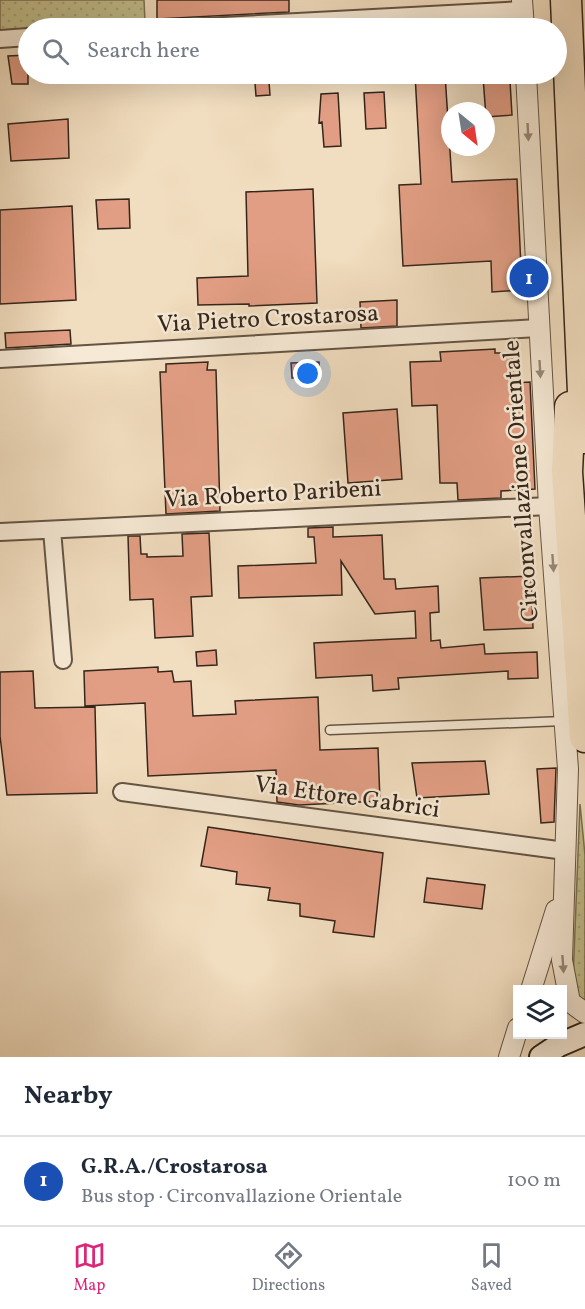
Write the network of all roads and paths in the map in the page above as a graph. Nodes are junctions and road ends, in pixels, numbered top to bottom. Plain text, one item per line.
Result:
1 (566, 0) edge
2 (523, 13) edge
3 (410, 18) edge
4 (567, 18) edge
5 (567, 24) edge
6 (18, 38) edge
7 (0, 39) edge
8 (526, 84) edge
9 (538, 328) junction
10 (580, 330) junction
11 (0, 359) edge
12 (585, 438) edge
13 (549, 506) junction
14 (52, 530) junction
15 (0, 532) edge
16 (63, 660) dead end
17 (574, 729) edge
18 (330, 730) dead end
19 (122, 792) dead end
20 (566, 851) junction
21 (564, 885) junction
22 (533, 985) edge
23 (585, 1013) edge
24 (585, 1034) edge
25 (515, 1039) edge
26 (509, 1057) edge
27 (541, 1057) edge

1 - 4 highway
2 - 3 street
5 - 10 highway
6 - 7 street
8 -> 9 street, Circonvallazione Orientale
9 - 11 street, Via Pietro Crostarosa
9 -> 13 street, Circonvallazione Orientale
10 - 12 highway
10 - 17 highway
13 - 14 street, Via Roberto Paribeni
13 -> 17 street, Circonvallazione Orientale
14 - 15 street, Via Roberto Paribeni
14 - 16 street
17 - 18 lane
17 - 20 street, Circonvallazione Orientale
19 - 20 street, Via Ettore Gabrici
20 - 21 street, Circonvallazione Orientale
21 - 22 street
21 -> 23 street
24 - 27 main road
25 - 26 street

